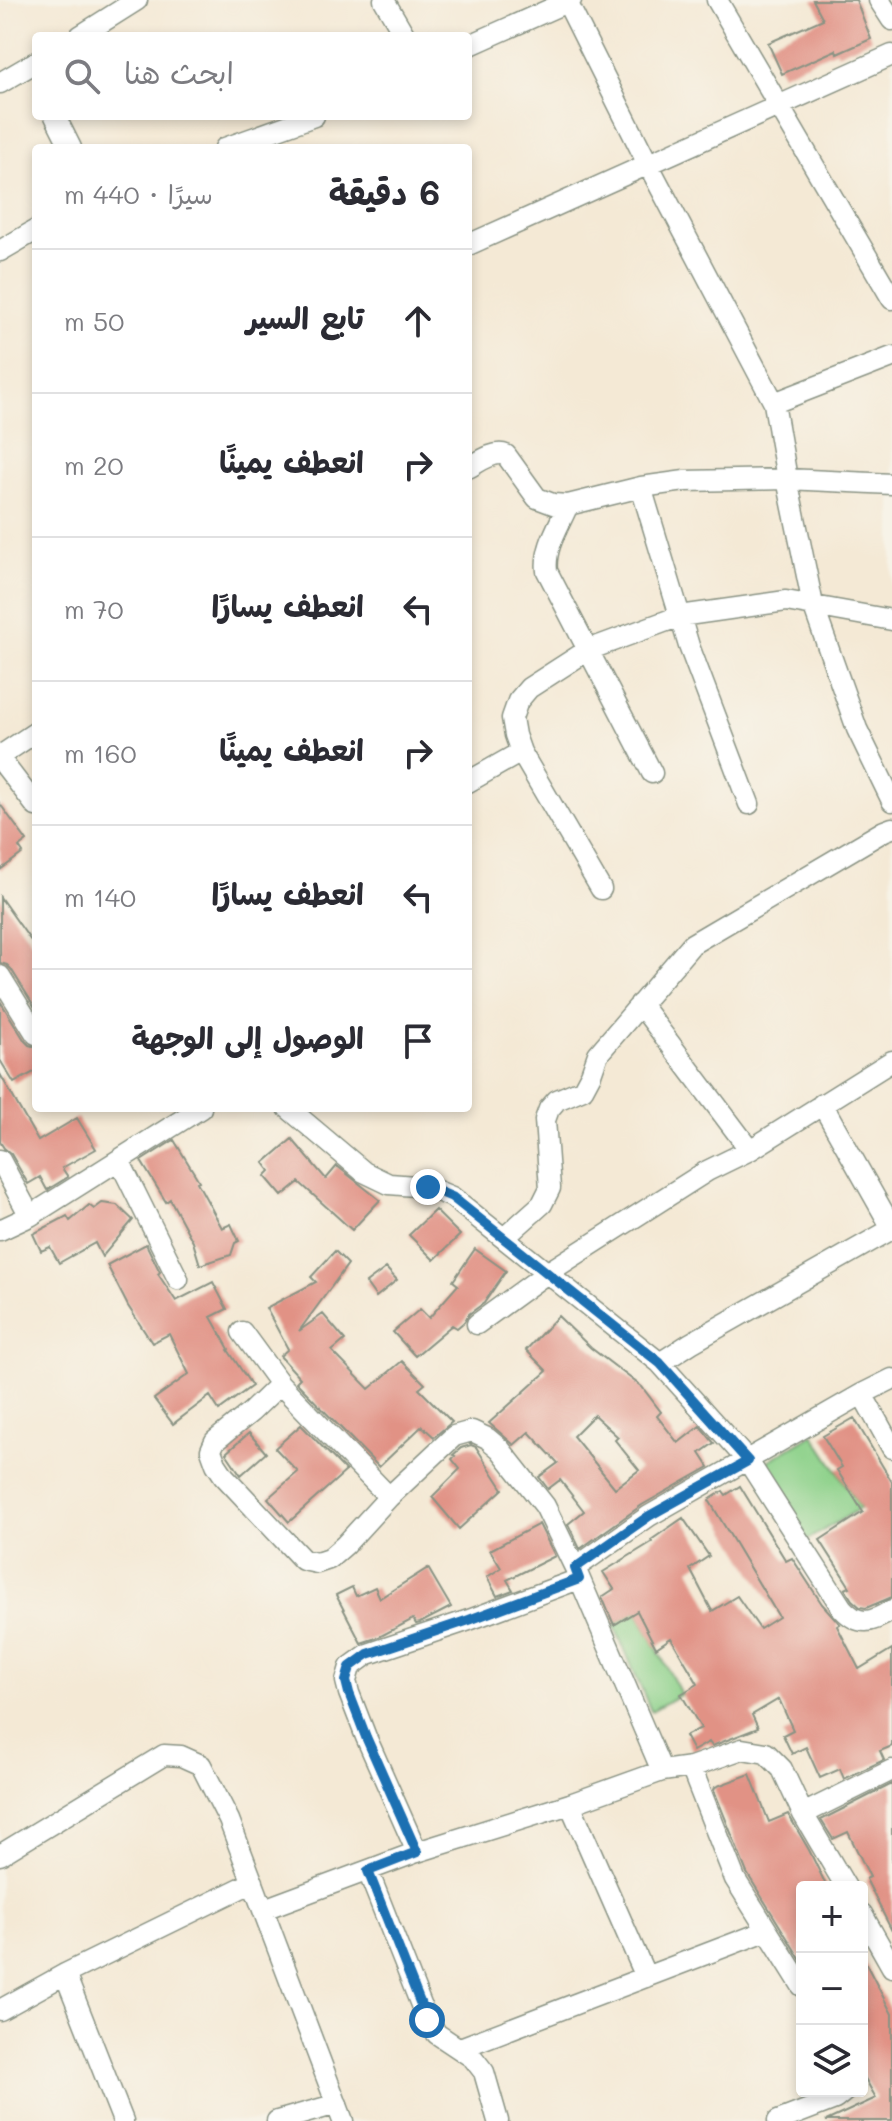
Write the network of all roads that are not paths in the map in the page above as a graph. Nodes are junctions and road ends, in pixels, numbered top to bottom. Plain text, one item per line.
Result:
1 (137, 0) edge
2 (384, 0) edge
3 (568, 0) edge
4 (717, 0) edge
5 (879, 0) edge
6 (892, 20) edge
7 (86, 32) edge
8 (403, 32) edge
9 (472, 44) edge
10 (892, 55) edge
11 (32, 70) edge
12 (0, 83) edge
13 (777, 105) junction
14 (57, 120) edge
15 (303, 120) edge
16 (69, 144) edge
17 (236, 144) edge
18 (648, 164) junction
19 (32, 232) edge
20 (472, 243) edge
21 (0, 251) edge
22 (892, 299) edge
23 (892, 357) edge
24 (774, 403) junction
25 (472, 466) edge
26 (787, 479) junction
27 (892, 484) edge
28 (641, 487) junction
29 (568, 505) junction
30 (813, 605) junction
31 (680, 616) junction
32 (892, 620) edge
33 (588, 650) junction
34 (32, 735) edge
35 (521, 752) junction
36 (0, 757) edge
37 (652, 773) dead end
38 (472, 780) edge
39 (32, 801) edge
40 (892, 801) edge
41 (749, 804) dead end
42 (892, 828) edge
43 (601, 889) dead end
44 (0, 976) edge
45 (28, 1002) edge
46 (640, 1004) junction
47 (892, 1061) edge
48 (822, 1104) junction
49 (195, 1112) edge
50 (293, 1112) edge
51 (750, 1150) junction
52 (0, 1160) edge
53 (119, 1160) junction
54 (30, 1216) junction
55 (892, 1228) edge
56 (0, 1230) edge
57 (504, 1238) junction
58 (547, 1273) junction
59 (178, 1279) dead end
60 (477, 1324) dead end
61 (242, 1332) dead end
62 (660, 1363) junction
63 (892, 1379) edge
64 (280, 1384) junction
65 (862, 1394) junction
66 (892, 1448) edge
67 (748, 1461) junction
68 (389, 1497) junction
69 (577, 1574) junction
70 (892, 1610) edge
71 (691, 1767) junction
72 (892, 1770) edge
73 (662, 1771) junction
74 (570, 1804) junction
75 (803, 1814) junction
76 (417, 1852) junction
77 (0, 1855) edge
78 (368, 1871) junction
79 (842, 1881) edge
80 (253, 1882) junction
81 (264, 1909) junction
82 (868, 1921) edge
83 (766, 1931) junction
84 (885, 1939) edge
85 (892, 1967) edge
86 (65, 1974) junction
87 (646, 1977) junction
88 (796, 1977) edge
89 (0, 2010) edge
90 (460, 2048) junction
91 (838, 2097) edge
92 (340, 2112) edge
93 (123, 2121) edge
94 (277, 2121) edge
95 (498, 2121) edge
96 (778, 2121) edge

1 - 7 street
2 - 8 street
3 - 9 street
3 - 18 street
4 - 13 street
5 - 6 street
10 - 13 street
11 - 12 street
13 - 18 street
13 - 22 street
14 - 16 street
15 - 17 street
18 - 20 street
18 - 24 street
19 - 21 street
23 - 24 street
24 - 26 street
25 - 29 street
26 - 27 street
26 - 28 street
26 - 30 street
28 - 29 street
28 - 31 street
29 - 33 street
30 - 31 street
30 - 32 street
30 - 40 street
31 - 33 street
31 - 41 street
33 - 35 street
33 - 37 street
34 - 36 street
35 - 38 street
35 - 43 street
36 - 39 street
42 - 46 street
44 - 45 street
46 - 51 street
46 - 57 street
47 - 48 street
48 - 51 street
48 - 55 street
49 - 53 street
50 - 57 street
51 - 58 street
52 - 54 street
53 - 54 street
53 - 59 street
54 - 56 street
55 - 62 street
57 - 58 street
58 - 60 street
58 - 62 street
61 - 64 street
62 - 67 street
63 - 65 street
64 - 68 street
64 - 68 street
65 - 66 street
65 - 67 street
67 - 69 street
67 - 70 street
68 - 69 street
69 - 73 street
69 - 76 street
71 - 73 street
71 - 75 street
71 - 83 street
72 - 75 street
73 - 74 street
74 - 76 street
74 - 87 street
75 - 79 street
76 - 78 street
77 - 80 street
78 - 81 street
78 - 90 street
80 - 81 street
80 - 86 street
81 - 92 street
82 - 84 street
83 - 87 street
83 - 88 street
84 - 85 street
86 - 89 street
86 - 93 street
87 - 90 street
90 - 95 street
91 - 96 street
92 - 94 street

